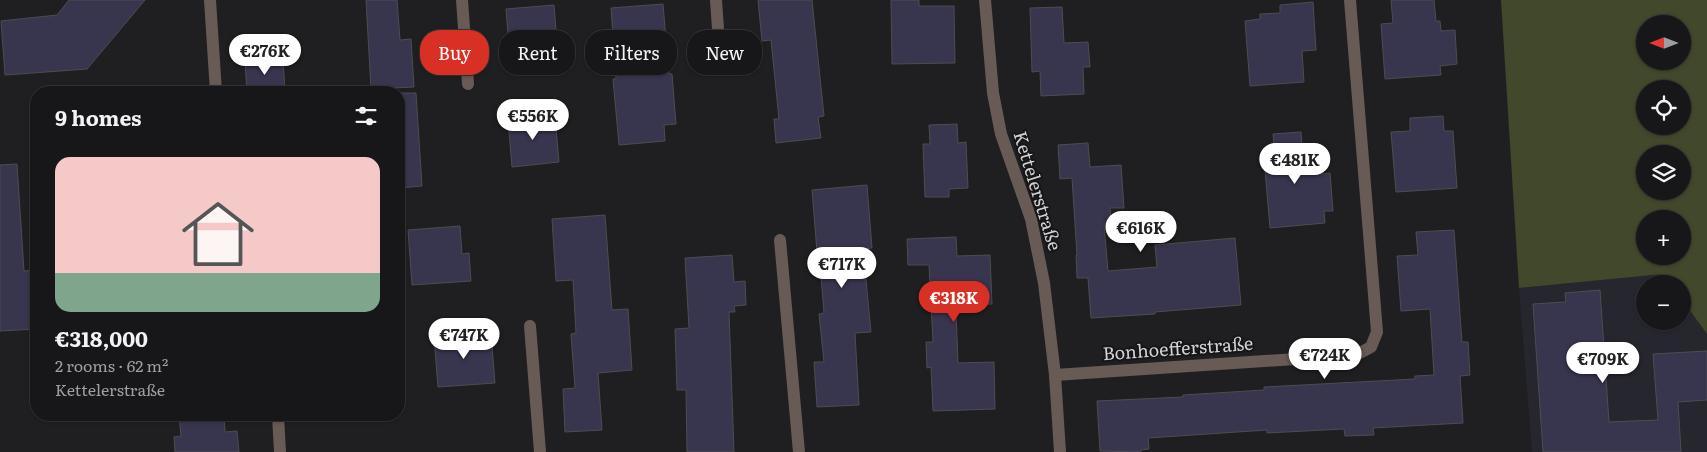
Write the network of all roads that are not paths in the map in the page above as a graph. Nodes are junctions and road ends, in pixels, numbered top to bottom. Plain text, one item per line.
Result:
1 (210, 0) edge
2 (462, 0) edge
3 (716, 0) edge
4 (985, 0) edge
5 (1350, 0) edge
6 (718, 30) edge
7 (468, 84) dead end
8 (216, 86) edge
9 (780, 240) dead end
10 (530, 326) dead end
11 (1056, 375) junction
12 (278, 421) edge
13 (280, 452) edge
14 (540, 452) edge
15 (799, 452) edge
16 (1060, 452) edge

1 - 8 street
2 - 7 street
3 - 6 street
4 - 11 street, Kettelerstraße
5 - 11 street, Bonhoefferstraße
9 - 15 street
10 - 14 street
11 - 16 street, Kettelerstraße
12 - 13 street

